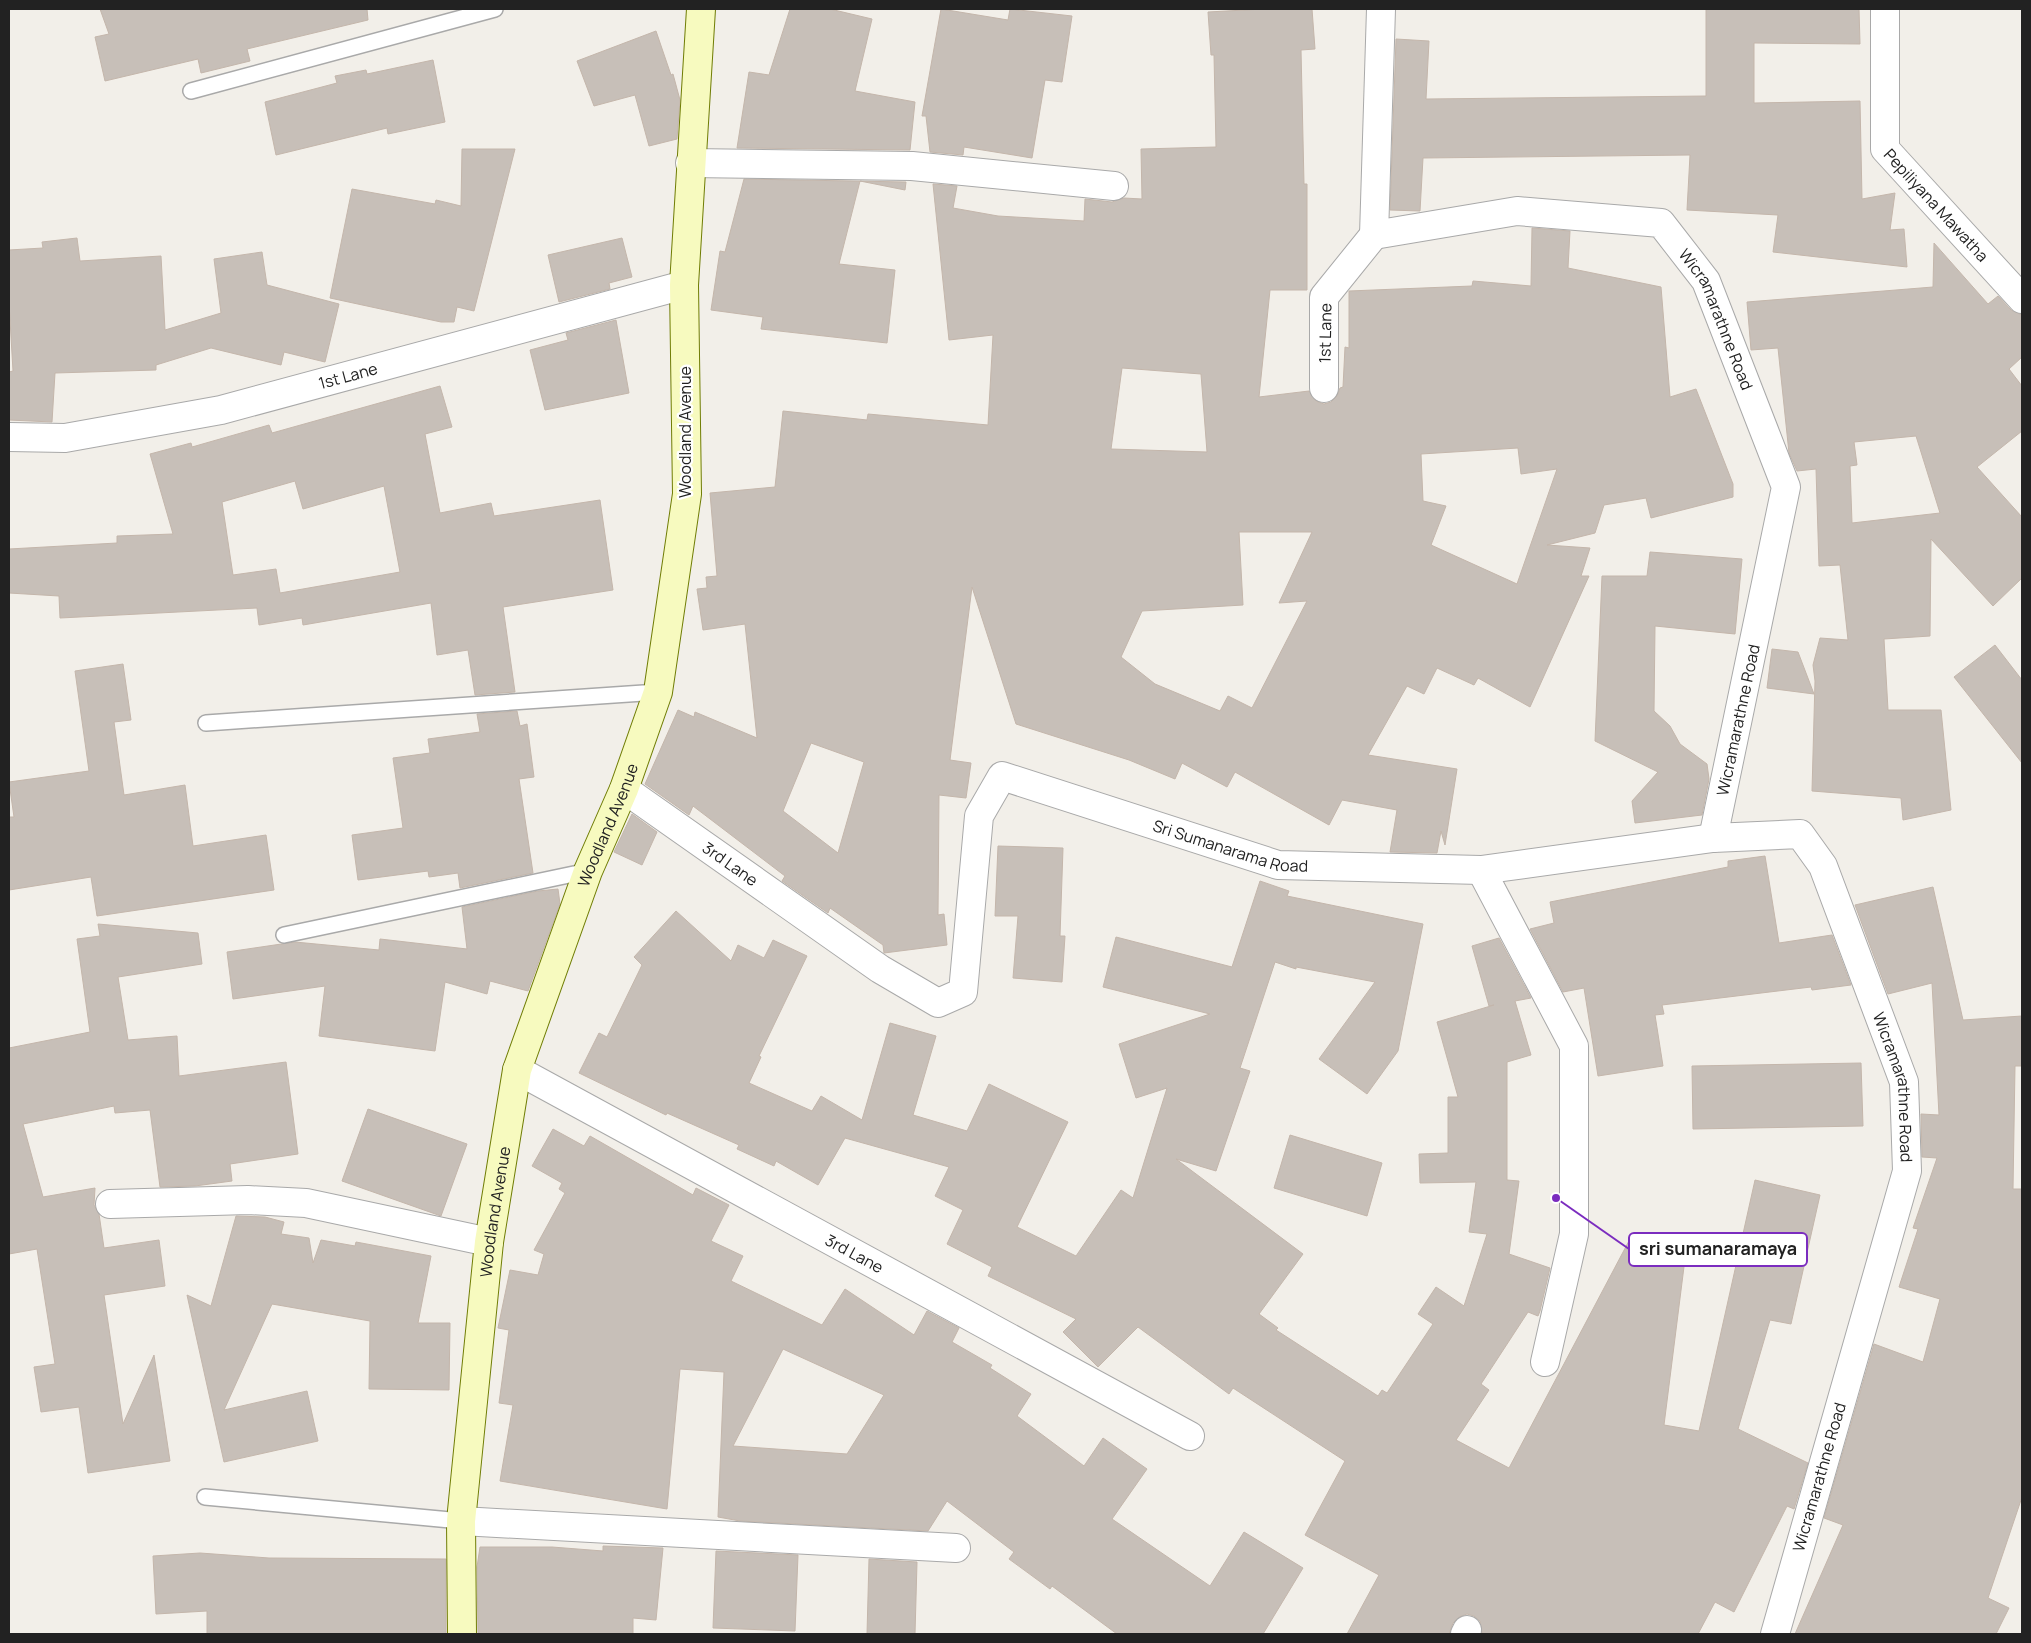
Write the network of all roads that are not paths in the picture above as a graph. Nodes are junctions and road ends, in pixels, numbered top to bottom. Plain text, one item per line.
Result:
1 (495, 9) edge
2 (701, 9) edge
3 (1382, 9) edge
4 (1885, 9) edge
5 (191, 91) dead end
6 (690, 163) junction
7 (1114, 186) dead end
8 (1374, 235) junction
9 (684, 285) junction
10 (2022, 299) edge
11 (1324, 388) dead end
12 (9, 437) edge
13 (658, 692) junction
14 (206, 723) dead end
15 (624, 790) junction
16 (1713, 838) junction
17 (1482, 870) junction
18 (588, 871) junction
19 (284, 935) dead end
20 (938, 1003) joint
21 (517, 1070) junction
22 (110, 1204) dead end
23 (489, 1242) junction
24 (1545, 1362) dead end
25 (1190, 1436) dead end
26 (205, 1497) dead end
27 (461, 1521) junction
28 (956, 1548) dead end
29 (462, 1634) edge
30 (1775, 1634) edge

1 - 5 lane
2 - 6 street, Woodland Avenue
3 - 8 street
4 - 10 street, Pepiliyana Mawatha
6 - 7 street
6 - 9 street, Woodland Avenue
8 - 11 street, 1st Lane
8 - 16 street, Wicramarathne Road
9 - 12 street, 1st Lane
9 - 13 street, Woodland Avenue
13 - 14 lane
13 - 15 street, Woodland Avenue
15 - 18 street, Woodland Avenue
15 - 20 street, 3rd Lane
16 - 17 street, Sri Sumanarama Road
16 - 30 street, Wicramarathne Road
17 - 20 street, Sri Sumanarama Road
17 - 24 street
18 - 19 lane
18 - 21 street, Woodland Avenue
21 - 23 street, Woodland Avenue
21 - 25 street, 3rd Lane
22 - 23 street
23 - 27 street, Woodland Avenue
26 - 27 lane
27 - 28 street
27 - 29 street, Woodland Avenue

